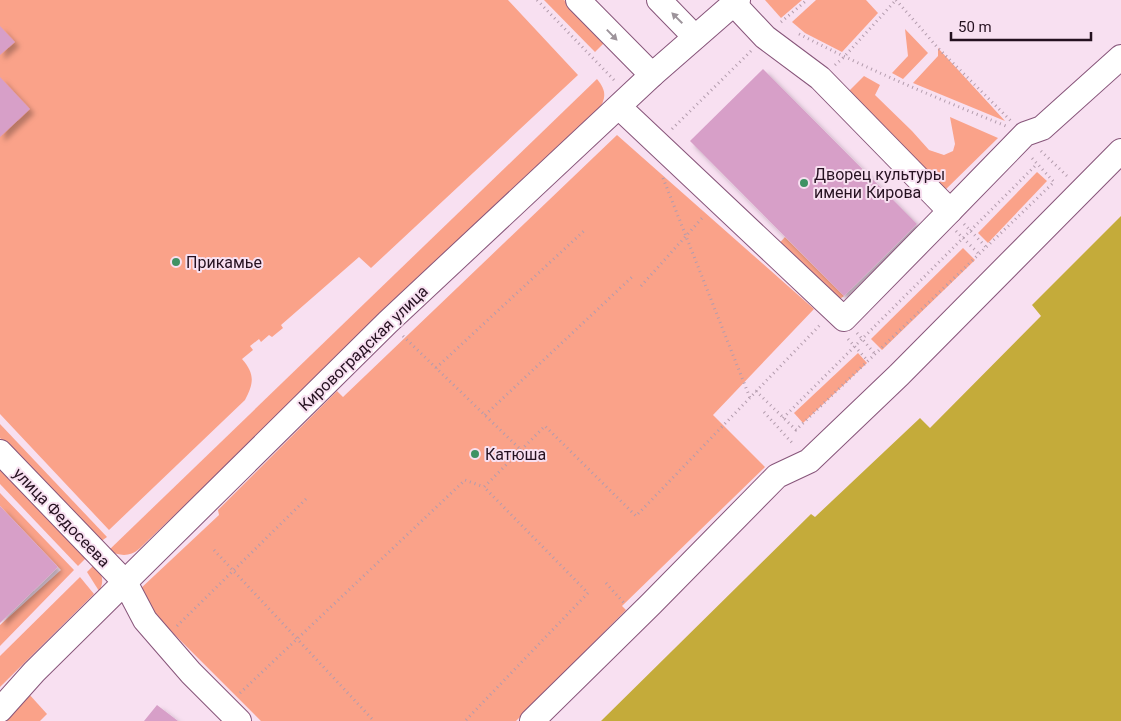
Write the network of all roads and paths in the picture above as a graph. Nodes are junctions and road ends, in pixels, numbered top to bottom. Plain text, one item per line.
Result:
1 (537, 0) edge
2 (578, 0) edge
3 (659, 0) edge
4 (807, 0) edge
5 (896, 0) edge
6 (736, 2) edge
7 (787, 28) dead end
8 (796, 32) dead end
9 (695, 37) junction
10 (755, 48) dead end
11 (1121, 57) edge
12 (844, 58) junction
13 (652, 76) junction
14 (820, 78) junction
15 (624, 102) junction
16 (677, 123) dead end
17 (1021, 138) junction
18 (1121, 151) edge
19 (1037, 164) junction
20 (662, 175) dead end
21 (718, 201) junction
22 (947, 215) junction
23 (586, 229) dead end
24 (970, 231) junction
25 (686, 236) junction
26 (963, 238) junction
27 (986, 247) junction
28 (979, 254) junction
29 (632, 276) dead end
30 (641, 286) dead end
31 (839, 314) junction
32 (388, 322) junction
33 (862, 339) junction
34 (875, 354) junction
35 (436, 368) junction
36 (756, 392) junction
37 (750, 398) junction
38 (485, 415) junction
39 (783, 418) junction
40 (521, 450) junction
41 (0, 452) edge
42 (484, 487) junction
43 (306, 499) dead end
44 (214, 550) dead end
45 (233, 571) junction
46 (125, 582) junction
47 (606, 583) dead end
48 (630, 609) dead end
49 (297, 639) junction
50 (163, 641) junction
51 (0, 710) edge
52 (232, 714) edge
53 (374, 721) edge
54 (465, 721) edge
55 (532, 721) edge

1 - 15 path
2 -> 13 street
9 -> 3 street
4 - 7 path
5 - 12 path
5 - 17 path
6 - 9 street, Кировоградская улица
6 - 14 street
8 - 12 path
9 - 13 street, Кировоградская улица
10 - 16 path
11 - 17 street
12 - 14 path
12 - 17 path
13 - 15 street, Кировоградская улица
14 - 22 street
15 - 21 street
15 - 32 street, Кировоградская улица
17 - 19 path
17 - 22 street
18 - 55 street
19 - 24 path
19 - 27 path
20 - 25 path
21 - 25 path
21 - 31 street
22 - 24 path
22 - 26 path
22 - 31 street
23 - 35 path
24 - 26 path
24 - 27 path
25 - 30 path
25 - 37 path
26 - 28 path
26 - 33 path
27 - 28 path
28 - 34 path
29 - 38 path
31 - 33 path
31 - 36 path
32 - 35 path
32 - 46 street, Кировоградская улица
33 - 34 path
33 - 39 path
34 - 39 path
35 - 38 path
36 - 37 path
36 - 39 path
37 - 40 path
38 - 40 path
40 - 42 path
41 - 46 street, улица Федосеева
42 - 49 path
42 - 54 path
43 - 45 path
44 - 45 path
45 - 49 path
45 - 50 path
46 - 50 street, улица Федосеева
46 - 51 street, Кировоградская улица
47 - 48 path
49 - 52 path
49 - 53 path
50 - 52 street, улица Федосеева

